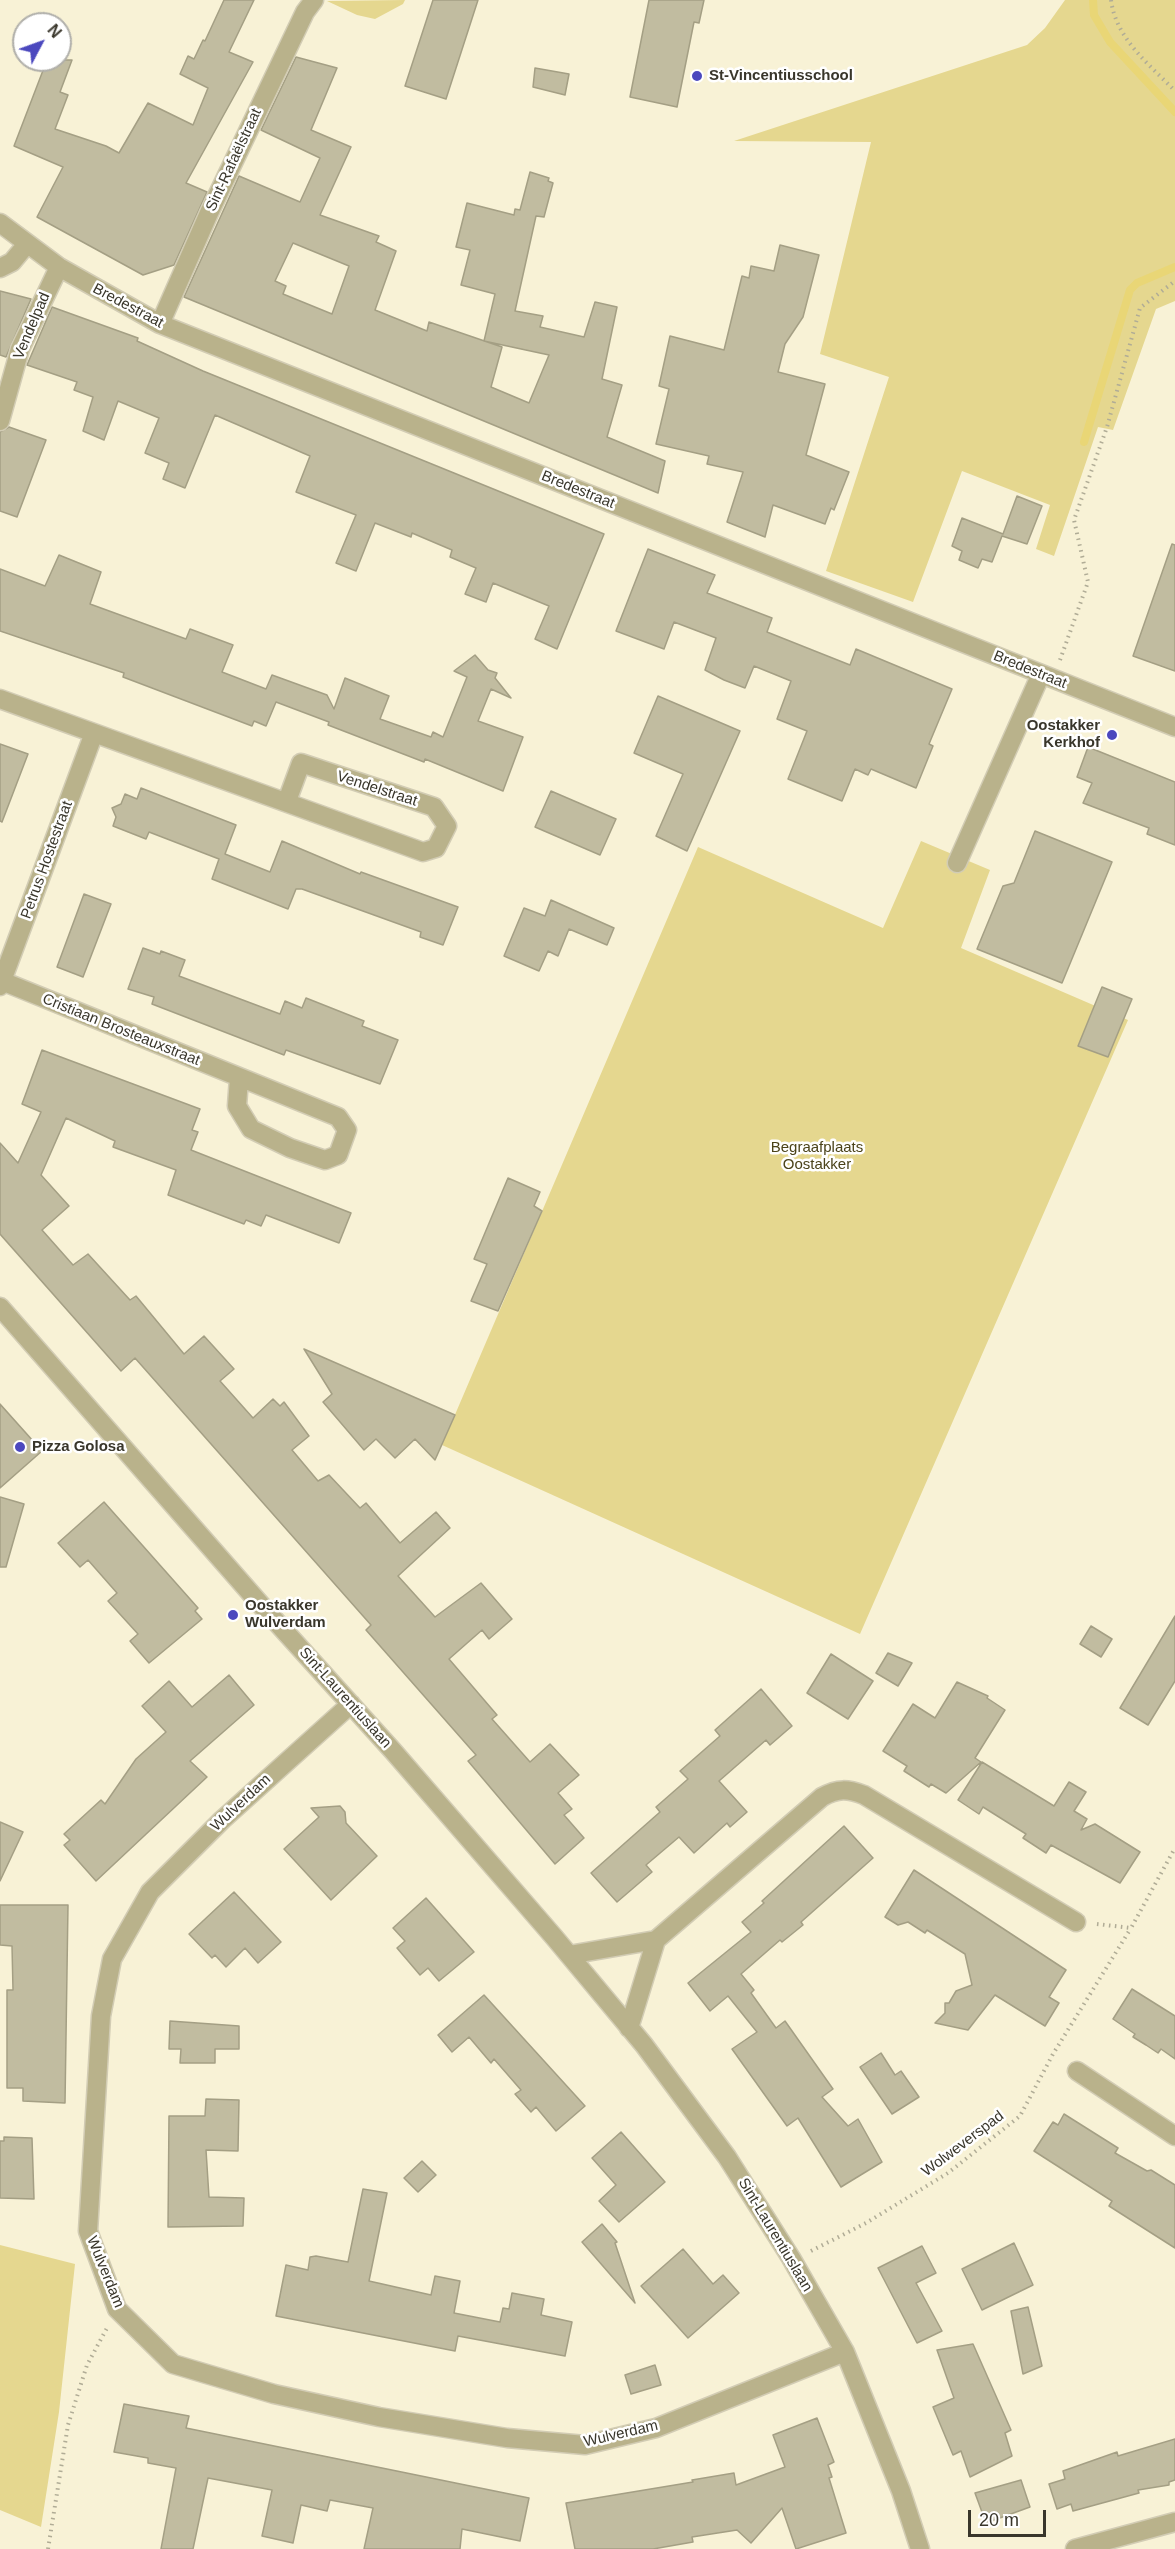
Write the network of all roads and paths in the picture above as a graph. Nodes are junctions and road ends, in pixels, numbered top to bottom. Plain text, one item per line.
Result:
1 (314, 0) edge
2 (1111, 0) edge
3 (1175, 91) edge
4 (0, 223) edge
5 (27, 244) junction
6 (59, 267) junction
7 (0, 268) edge
8 (1175, 281) edge
9 (160, 324) junction
10 (0, 421) edge
11 (1049, 677) junction
12 (0, 699) edge
13 (1175, 727) edge
14 (94, 734) junction
15 (287, 801) junction
16 (957, 863) dead end
17 (1, 983) edge
18 (239, 1078) junction
19 (0, 1307) edge
20 (351, 1704) junction
21 (1175, 1848) edge
22 (1076, 1922) joint
23 (1131, 1928) junction
24 (656, 1940) junction
25 (569, 1955) junction
26 (629, 2028) junction
27 (1077, 2071) dead end
28 (1175, 2136) edge
29 (791, 2258) junction
30 (117, 2309) junction
31 (845, 2352) junction
32 (1175, 2522) edge
33 (48, 2549) edge
34 (920, 2549) edge
35 (1075, 2549) edge

1 - 9 street, Sint-Rafaëlstraat
2 - 3 path
4 - 5 street, Bredestraat
5 - 6 street, Bredestraat
5 - 7 street
6 - 9 street, Bredestraat
6 - 10 street, Vendelpad
8 - 11 path
9 - 11 street, Bredestraat
11 - 13 street, Bredestraat
11 - 16 street
12 - 14 street, Vendelstraat
14 - 15 street, Vendelstraat
14 - 17 street, Petrus Hostestraat
15 - 15 street, Vendelstraat
17 - 18 street, Cristiaan Brosteauxstraat
18 - 18 street, Cristiaan Brosteauxstraat
19 - 20 street, Sint-Laurentiuslaan
20 - 25 street, Sint-Laurentiuslaan
20 - 30 street, Wulverdam
21 - 23 path, Wolweverspad
22 - 23 path
22 - 24 street
23 - 29 path, Wolweverspad
24 - 25 street
24 - 26 street
25 - 26 street, Sint-Laurentiuslaan
26 - 29 street, Sint-Laurentiuslaan
27 - 28 street
29 - 31 street, Sint-Laurentiuslaan
30 - 31 street, Wulverdam
30 - 33 path
31 - 34 street, Sint-Laurentiuslaan
32 - 35 street

